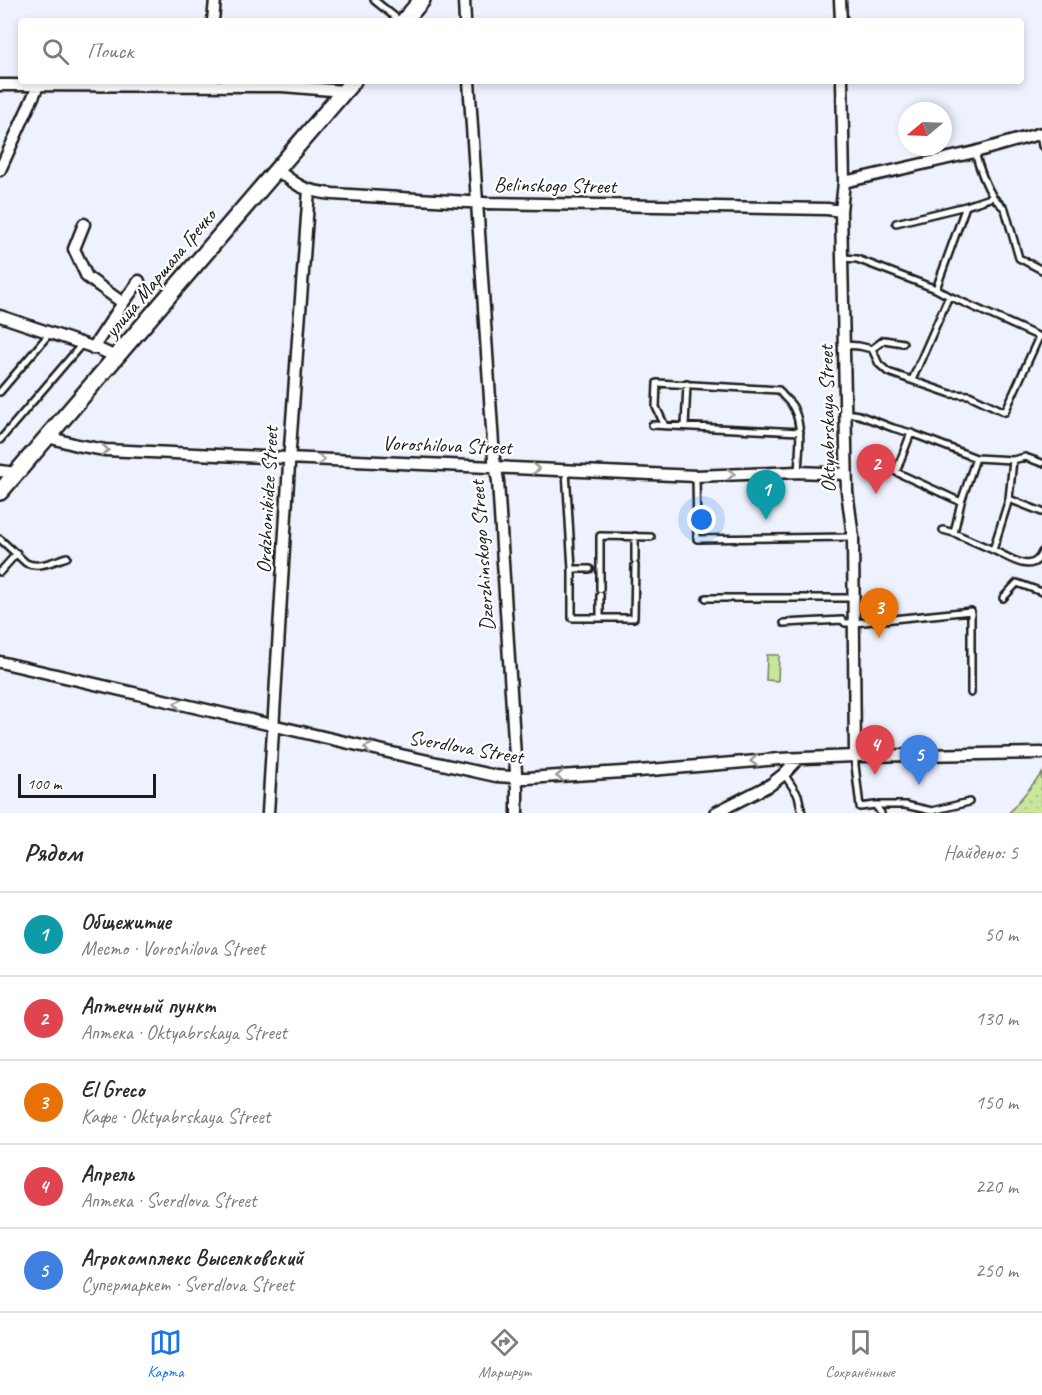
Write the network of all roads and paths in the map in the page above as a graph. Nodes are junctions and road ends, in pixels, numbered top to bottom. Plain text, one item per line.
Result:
1 (215, 0) edge
2 (374, 0) edge
3 (422, 0) edge
4 (464, 0) edge
5 (840, 0) edge
6 (213, 18) edge
7 (398, 18) edge
8 (405, 18) edge
9 (465, 18) edge
10 (841, 18) edge
11 (134, 84) edge
12 (215, 84) edge
13 (469, 84) edge
14 (842, 84) edge
15 (0, 85) edge
16 (38, 86) junction
17 (348, 86) edge
18 (1041, 133) edge
19 (1042, 146) edge
20 (975, 152) junction
21 (276, 169) junction
22 (0, 170) edge
23 (844, 182) junction
24 (309, 190) junction
25 (993, 197) junction
26 (477, 203) junction
27 (966, 206) junction
28 (841, 211) junction
29 (896, 223) dead end
30 (84, 224) dead end
31 (843, 258) junction
32 (1042, 270) edge
33 (139, 281) dead end
34 (936, 289) junction
35 (949, 296) junction
36 (123, 303) junction
37 (0, 316) edge
38 (50, 333) junction
39 (1040, 337) edge
40 (903, 343) dead end
41 (82, 344) junction
42 (844, 345) junction
43 (93, 348) junction
44 (872, 349) junction
45 (116, 357) junction
46 (912, 380) junction
47 (687, 384) junction
48 (0, 392) edge
49 (846, 413) junction
50 (652, 426) dead end
51 (665, 426) junction
52 (685, 427) junction
53 (800, 432) junction
54 (911, 433) junction
55 (48, 436) junction
56 (0, 440) edge
57 (289, 458) junction
58 (976, 458) junction
59 (1013, 460) junction
60 (1042, 463) edge
61 (495, 467) junction
62 (4, 470) edge
63 (566, 470) junction
64 (798, 472) junction
65 (846, 474) junction
66 (696, 476) junction
67 (0, 492) edge
68 (1009, 499) junction
69 (961, 502) junction
70 (1042, 512) edge
71 (943, 530) dead end
72 (954, 533) junction
73 (635, 536) junction
74 (651, 537) dead end
75 (853, 537) junction
76 (0, 539) edge
77 (993, 550) junction
78 (1042, 552) edge
79 (17, 553) junction
80 (67, 557) dead end
81 (572, 569) junction
82 (590, 569) dead end
83 (0, 572) edge
84 (1042, 592) edge
85 (706, 598) dead end
86 (854, 598) junction
87 (1004, 598) dead end
88 (600, 618) junction
89 (784, 623) dead end
90 (854, 623) junction
91 (0, 662) edge
92 (971, 693) dead end
93 (273, 726) junction
94 (1042, 753) edge
95 (855, 756) junction
96 (798, 759) junction
97 (784, 774) junction
98 (515, 778) junction
99 (969, 802) dead end
100 (875, 805) junction
101 (268, 813) edge
102 (517, 813) edge
103 (715, 813) edge
104 (802, 813) edge
105 (881, 813) edge

1 - 6 street
2 - 7 lane
3 - 8 main road
4 - 9 street
5 - 10 street
11 - 16 street
12 - 17 street
13 - 26 street, Dzerzhinskogo Street
14 - 23 street, Oktyabrskaya Street
15 - 16 street
16 - 22 street
17 - 21 main road, улица Маршала Гречко
18 - 19 lane
18 - 20 street
20 - 23 street
20 - 25 lane
21 - 24 street, Belinskogo Street
21 - 45 main road, улица Маршала Гречко
23 - 28 street, Oktyabrskaya Street
24 - 26 street, Belinskogo Street
24 - 57 street, Ordzhonikidze Street
25 - 27 lane
25 - 32 lane
26 - 28 street, Belinskogo Street
26 - 61 street, Dzerzhinskogo Street
27 - 29 lane
27 - 34 lane
28 - 31 street, Oktyabrskaya Street
30 - 36 street
31 - 34 lane
31 - 42 street, Oktyabrskaya Street
33 - 36 street
34 - 35 lane
35 - 39 lane
35 - 46 lane
36 - 43 street
37 - 38 street
38 - 41 street
38 - 48 lane
39 - 46 lane
40 - 44 lane
41 - 43 street
41 - 56 lane
42 - 44 lane
42 - 49 street, Oktyabrskaya Street
43 - 45 street
44 - 46 lane
45 - 55 main road, улица Маршала Гречко
47 - 51 lane
47 - 52 lane
47 - 53 lane
49 - 54 lane
49 - 65 street, Oktyabrskaya Street
50 - 51 lane
51 - 52 lane
52 - 53 lane
53 - 64 lane
54 - 58 lane
54 - 69 lane
55 -> 57 street, Voroshilova Street
55 - 62 main road, улица Маршала Гречко
57 -> 61 street, Voroshilova Street
57 - 93 street, Ordzhonikidze Street
58 - 59 lane
58 - 69 lane
59 - 60 lane
59 - 68 lane
61 -> 63 street, Voroshilova Street
61 - 98 street, Dzerzhinskogo Street
62 - 67 main road, улица Маршала Гречко
63 - 66 street, Voroshilova Street
63 - 81 lane
64 - 65 street, Voroshilova Street
66 -> 64 street, Voroshilova Street
65 - 75 street, Oktyabrskaya Street
66 - 75 lane
68 - 70 lane
68 - 77 lane
69 - 72 lane
71 - 72 lane
72 - 77 lane
73 - 74 lane
73 - 88 lane
73 - 88 lane
75 - 86 street, Oktyabrskaya Street
76 - 79 lane
77 - 78 lane
79 - 80 lane
79 - 83 lane
81 - 82 lane
81 - 88 lane
84 - 87 lane
85 - 86 lane
86 - 90 street, Oktyabrskaya Street
89 - 90 lane
90 - 92 lane
90 - 95 street, Oktyabrskaya Street
93 -> 91 street, Sverdlova Street
98 -> 93 street, Sverdlova Street
93 - 101 street, Ordzhonikidze Street
94 - 95 street, Sverdlova Street
95 - 96 street, Sverdlova Street
95 - 100 lane
96 - 97 street
96 -> 98 street, Sverdlova Street
97 - 103 street
97 - 104 lane
98 - 102 street, Dzerzhinskogo Street
99 - 100 lane
100 - 105 lane

